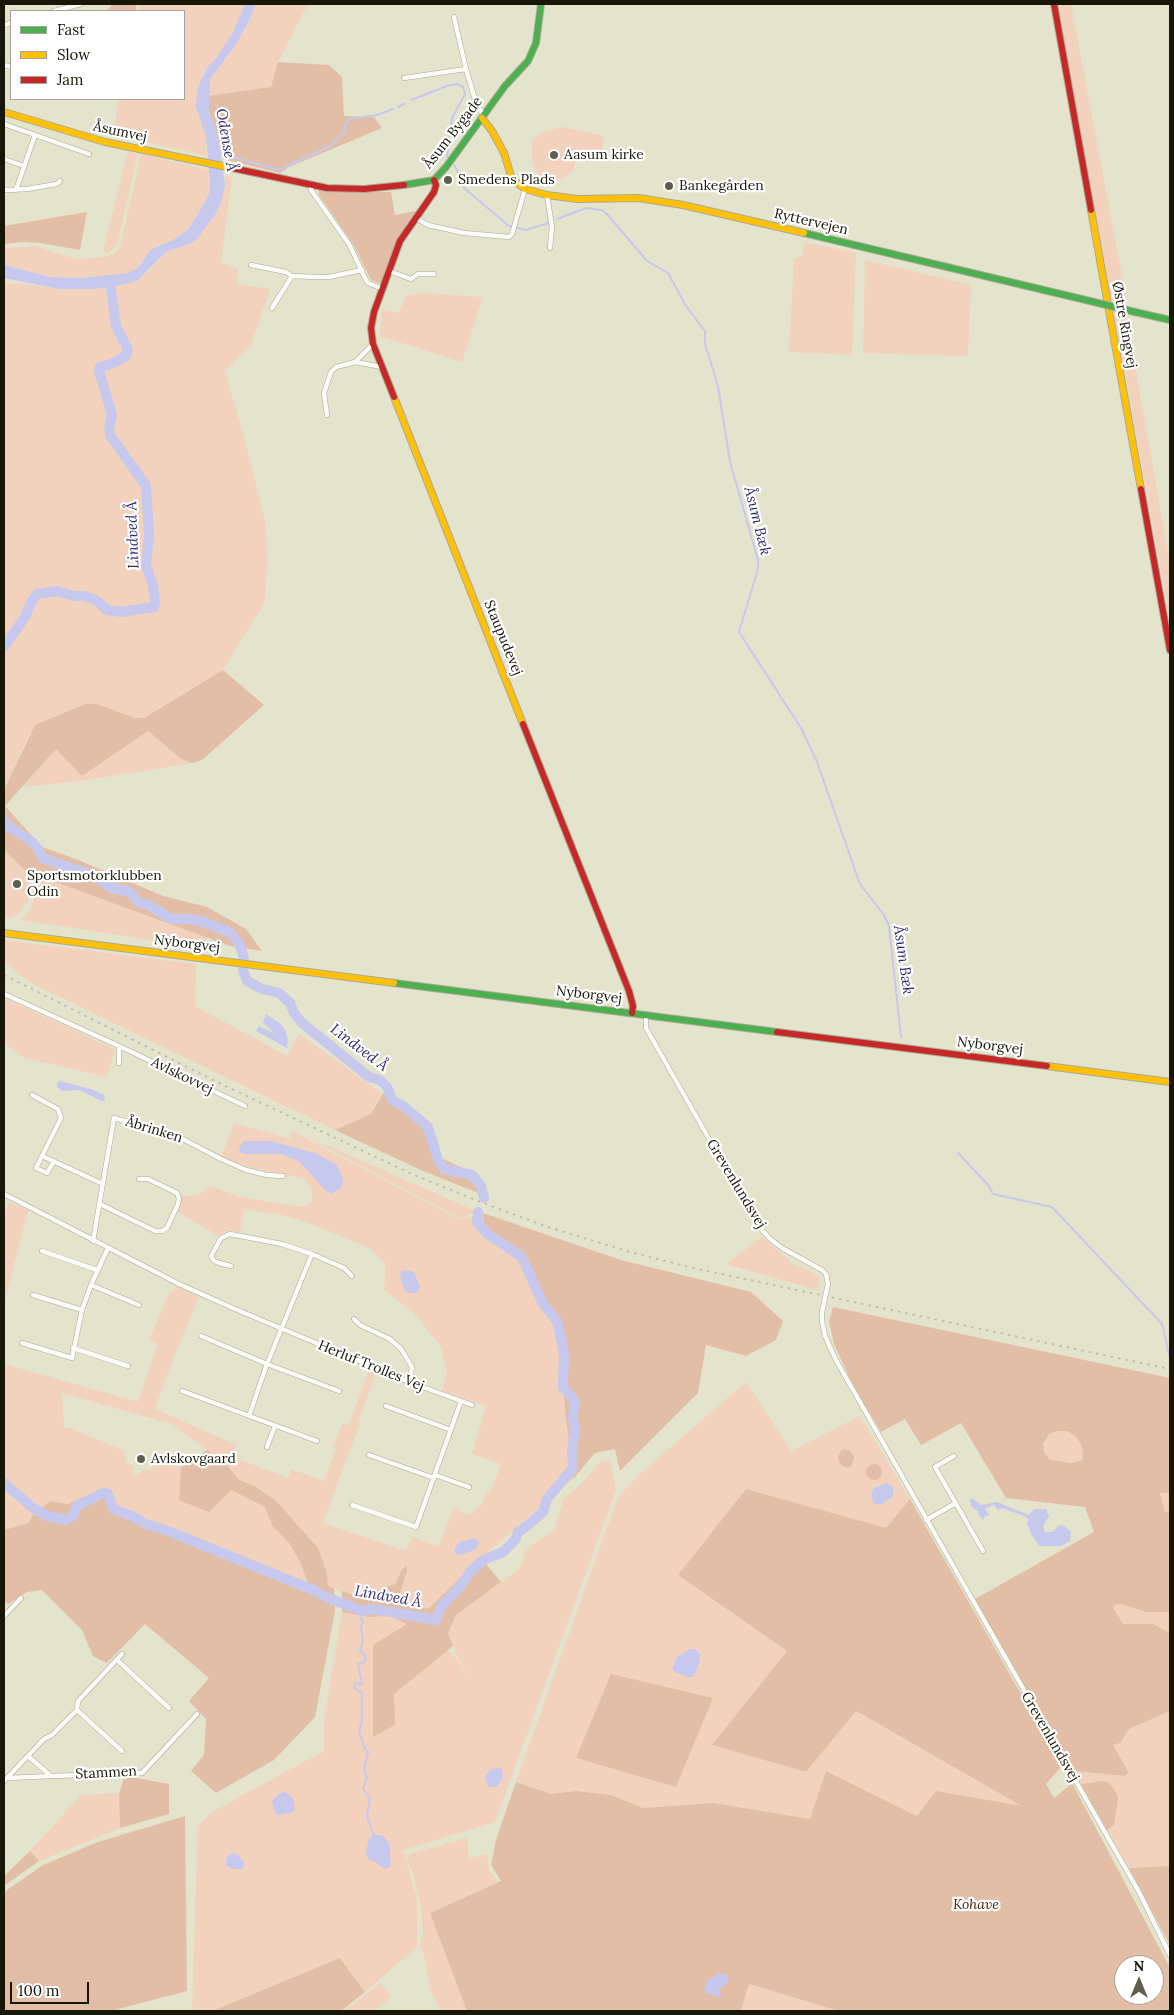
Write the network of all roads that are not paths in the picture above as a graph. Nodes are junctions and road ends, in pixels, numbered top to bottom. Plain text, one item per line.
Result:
1 (81, 4) edge
2 (542, 4) edge
3 (1054, 4) edge
4 (58, 10) edge
5 (454, 16) dead end
6 (466, 69) junction
7 (404, 78) dead end
8 (4, 112) edge
9 (483, 116) junction
10 (4, 124) edge
11 (35, 135) junction
12 (89, 154) dead end
13 (4, 159) edge
14 (24, 166) junction
15 (232, 168) joint
16 (434, 180) junction
17 (60, 181) dead end
18 (312, 185) junction
19 (525, 189) junction
20 (4, 190) edge
21 (16, 190) junction
22 (547, 195) junction
23 (416, 218) junction
24 (550, 248) dead end
25 (251, 265) dead end
26 (362, 270) junction
27 (389, 271) junction
28 (434, 274) dead end
29 (292, 276) junction
30 (383, 288) junction
31 (272, 308) dead end
32 (1170, 320) edge
33 (373, 344) junction
34 (356, 362) junction
35 (382, 368) junction
36 (327, 414) dead end
37 (1170, 650) edge
38 (4, 933) edge
39 (4, 994) edge
40 (632, 1013) junction
41 (646, 1015) junction
42 (118, 1046) junction
43 (119, 1063) dead end
44 (1170, 1082) edge
45 (32, 1095) dead end
46 (245, 1106) dead end
47 (42, 1156) junction
48 (54, 1161) junction
49 (284, 1176) dead end
50 (139, 1180) dead end
51 (103, 1184) junction
52 (4, 1194) edge
53 (100, 1204) junction
54 (93, 1241) junction
55 (108, 1248) junction
56 (42, 1251) dead end
57 (312, 1254) junction
58 (231, 1266) dead end
59 (97, 1270) junction
60 (352, 1276) dead end
61 (91, 1285) junction
62 (33, 1295) dead end
63 (139, 1304) dead end
64 (82, 1310) junction
65 (354, 1319) dead end
66 (280, 1329) junction
67 (201, 1336) dead end
68 (22, 1343) dead end
69 (73, 1348) junction
70 (267, 1364) junction
71 (128, 1366) dead end
72 (409, 1382) junction
73 (182, 1391) dead end
74 (339, 1391) dead end
75 (461, 1401) junction
76 (472, 1405) dead end
77 (386, 1406) dead end
78 (249, 1416) junction
79 (275, 1426) junction
80 (451, 1430) junction
81 (317, 1441) dead end
82 (267, 1447) dead end
83 (369, 1455) dead end
84 (954, 1456) dead end
85 (434, 1477) junction
86 (469, 1487) dead end
87 (956, 1503) junction
88 (352, 1505) dead end
89 (926, 1520) junction
90 (983, 1551) dead end
91 (21, 1598) dead end
92 (4, 1616) edge
93 (122, 1654) dead end
94 (117, 1660) junction
95 (169, 1708) dead end
96 (77, 1710) junction
97 (196, 1714) dead end
98 (122, 1751) dead end
99 (28, 1756) junction
100 (51, 1776) junction
101 (5, 1779) edge
102 (1170, 1955) edge

1 - 4 street
2 - 9 street, Åsum Bygade
3 - 37 street, Østre Ringvej
5 - 6 street
6 - 7 street
6 - 9 street
8 - 15 street, Åsumvej
9 - 16 street, Åsum Bygade
9 - 19 street
10 - 11 street, Åsumvej
11 - 12 street, Åsumvej
11 - 14 street
13 - 14 street
14 - 21 street
15 - 18 street, Åsum Bygade
16 - 18 street, Åsum Bygade
16 - 23 street, Staupudevej
17 - 21 street
18 - 26 street
19 - 22 street, Ryttervejen
19 - 23 street
20 - 21 street
22 - 24 street
22 - 32 street, Ryttervejen, bridge
23 - 27 street, Staupudevej
25 - 29 street
26 - 29 street
26 - 30 street
27 - 28 street
27 - 30 street, Staupudevej
29 - 31 street
30 - 33 street, Staupudevej
33 - 34 street
33 - 35 street, Staupudevej
34 - 35 street
34 - 36 street
35 - 40 street, Staupudevej
38 - 40 street, Nyborgvej
39 - 42 street, Avlskovvej
40 - 41 street, Nyborgvej
41 - 44 street, Nyborgvej
41 - 89 street, Grevenlundsvej, bridge
42 - 43 street
42 - 46 street, Avlskovvej
45 - 47 street
47 - 48 street
47 - 48 street
48 - 51 street
49 - 51 street, Åbrinken
50 - 53 street
51 - 53 street, Åbrinken
52 - 54 street, Herluf Trolles Vej
53 - 54 street, Åbrinken
54 - 55 street, Herluf Trolles Vej
55 - 59 street
55 - 66 street, Herluf Trolles Vej
56 - 59 street
57 - 58 street
57 - 60 street
57 - 66 street
59 - 61 street
61 - 63 street
61 - 64 street
62 - 64 street
64 - 69 street
65 - 72 street
66 - 70 street
66 - 72 street, Herluf Trolles Vej
67 - 70 street
68 - 69 street
69 - 71 street
70 - 74 street
70 - 78 street
72 - 75 street, Herluf Trolles Vej
73 - 78 street
75 - 76 street, Herluf Trolles Vej
75 - 80 street
77 - 80 street
78 - 79 street
79 - 81 street
79 - 82 street
80 - 85 street
83 - 85 street
84 - 87 street
85 - 86 street
85 - 88 street
87 - 89 street
87 - 90 street
89 - 102 street, Grevenlundsvej
91 - 92 street
93 - 94 street
94 - 95 street
94 - 96 street
96 - 98 street
96 - 99 street
97 - 100 street, Stammen
99 - 100 street
99 - 101 street
100 - 101 street, Stammen

